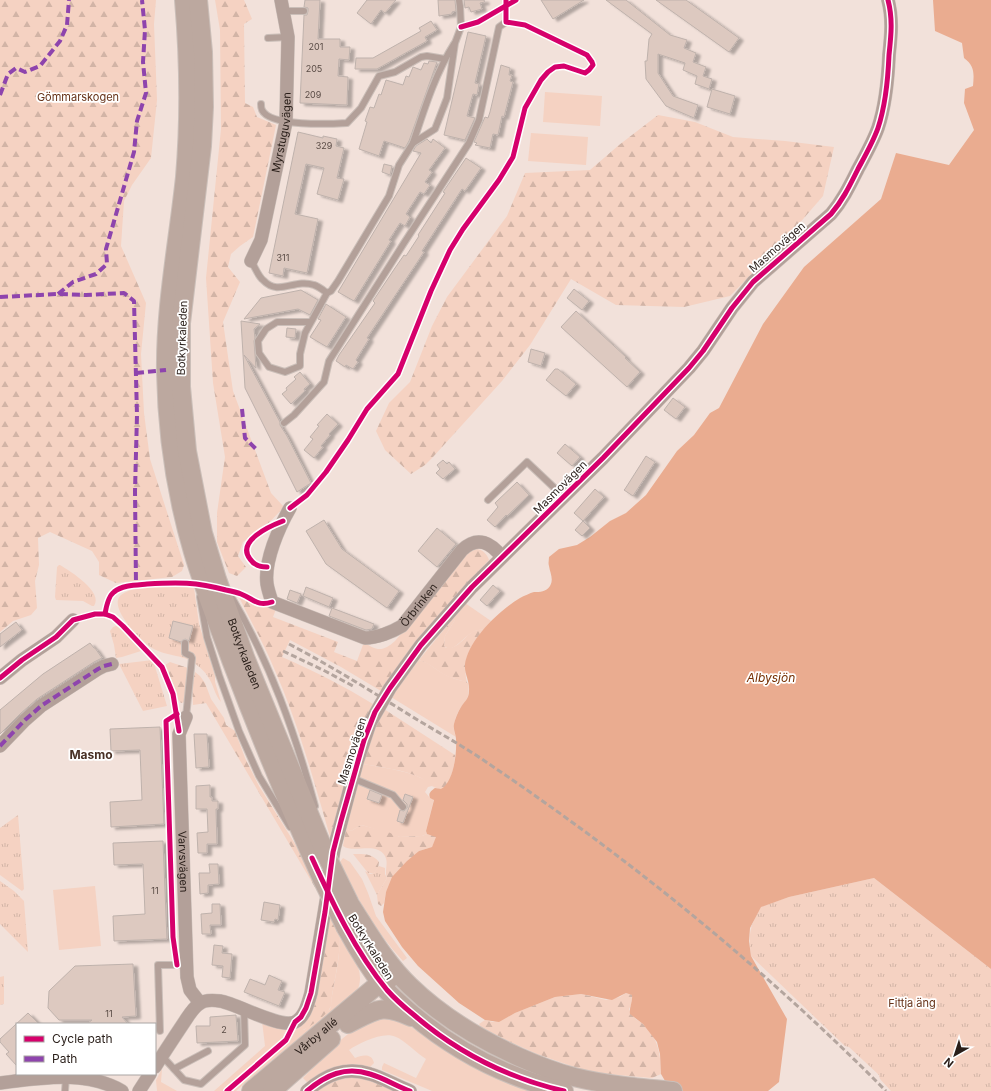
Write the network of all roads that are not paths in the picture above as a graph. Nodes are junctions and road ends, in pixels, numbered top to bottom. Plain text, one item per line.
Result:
1 (184, 0) edge
2 (198, 0) edge
3 (459, 0) edge
4 (888, 0) edge
5 (282, 5) edge
6 (304, 11) dead end
7 (506, 22) dead end
8 (288, 37) junction
9 (268, 38) dead end
10 (455, 43) junction
11 (445, 60) junction
12 (261, 104) dead end
13 (286, 122) junction
14 (413, 143) junction
15 (251, 261) joint
16 (328, 293) junction
17 (311, 322) junction
18 (284, 423) dead end
19 (564, 497) junction
20 (488, 500) dead end
21 (290, 508) dead end
22 (502, 557) junction
23 (211, 558) junction
24 (73, 620) dead end
25 (185, 644) dead end
26 (112, 664) dead end
27 (0, 678) edge
28 (186, 717) joint
29 (0, 746) edge
30 (352, 778) junction
31 (403, 807) dead end
32 (316, 812) dead end
33 (318, 819) dead end
34 (319, 857) junction
35 (354, 926) junction
36 (186, 965) junction
37 (399, 974) junction
38 (384, 987) junction
39 (200, 1003) junction
40 (244, 1008) junction
41 (423, 1023) junction
42 (348, 1024) junction
43 (160, 1032) dead end
44 (208, 1051) dead end
45 (158, 1062) edge
46 (174, 1070) junction
47 (66, 1075) edge
48 (149, 1075) edge
49 (92, 1077) edge
50 (0, 1083) edge
51 (666, 1090) edge
52 (65, 1091) edge
53 (122, 1091) edge
54 (139, 1091) edge
55 (251, 1091) edge
56 (272, 1091) edge
57 (307, 1091) edge
58 (410, 1091) edge
59 (564, 1091) edge

1 - 34 main road, Botkyrkaleden
2 - 23 main road, Botkyrkaleden
3 - 10 lane
4 - 19 street, Masmovägen
5 - 6 lane
5 - 8 street, Myrstuguvägen
7 - 18 lane
8 - 9 lane
8 - 13 street, Myrstuguvägen
10 - 11 lane
10 - 14 lane
11 - 13 lane
11 - 14 lane
12 - 13 lane
13 - 15 street, Myrstuguvägen
14 - 16 lane
15 - 16 lane
16 - 17 lane
17 - 17 lane
19 - 20 lane
19 - 22 street, Masmovägen
21 - 22 street, Örbrinken
22 - 30 street, Masmovägen
23 - 32 lane
23 - 34 main road, Botkyrkaleden
24 - 27 street
25 - 28 lane
26 - 29 street
28 - 36 street, Varvsvägen
30 - 31 lane
30 - 40 street, Masmovägen
33 - 34 lane
34 - 35 main road, Botkyrkaleden, bridge
34 - 35 main road, Botkyrkaleden, bridge
35 - 37 main road, Botkyrkaleden
35 - 38 main road, Botkyrkaleden
36 - 39 street, Varvsvägen
36 - 43 lane
37 - 38 main road
37 - 51 main road, Botkyrkaleden
38 - 41 main road, Botkyrkaleden
38 - 42 main road, Vårby allé
38 - 55 main road, Vårby allé
39 - 40 street, Masmovägen
39 - 45 street
40 - 46 lane
41 - 42 main road
41 - 59 main road, Botkyrkaleden
42 - 56 main road, Vårby allé
44 - 46 lane
45 - 46 lane
47 - 49 street
47 - 50 street
47 - 52 lane
48 - 54 street
49 - 53 street
57 - 58 street

